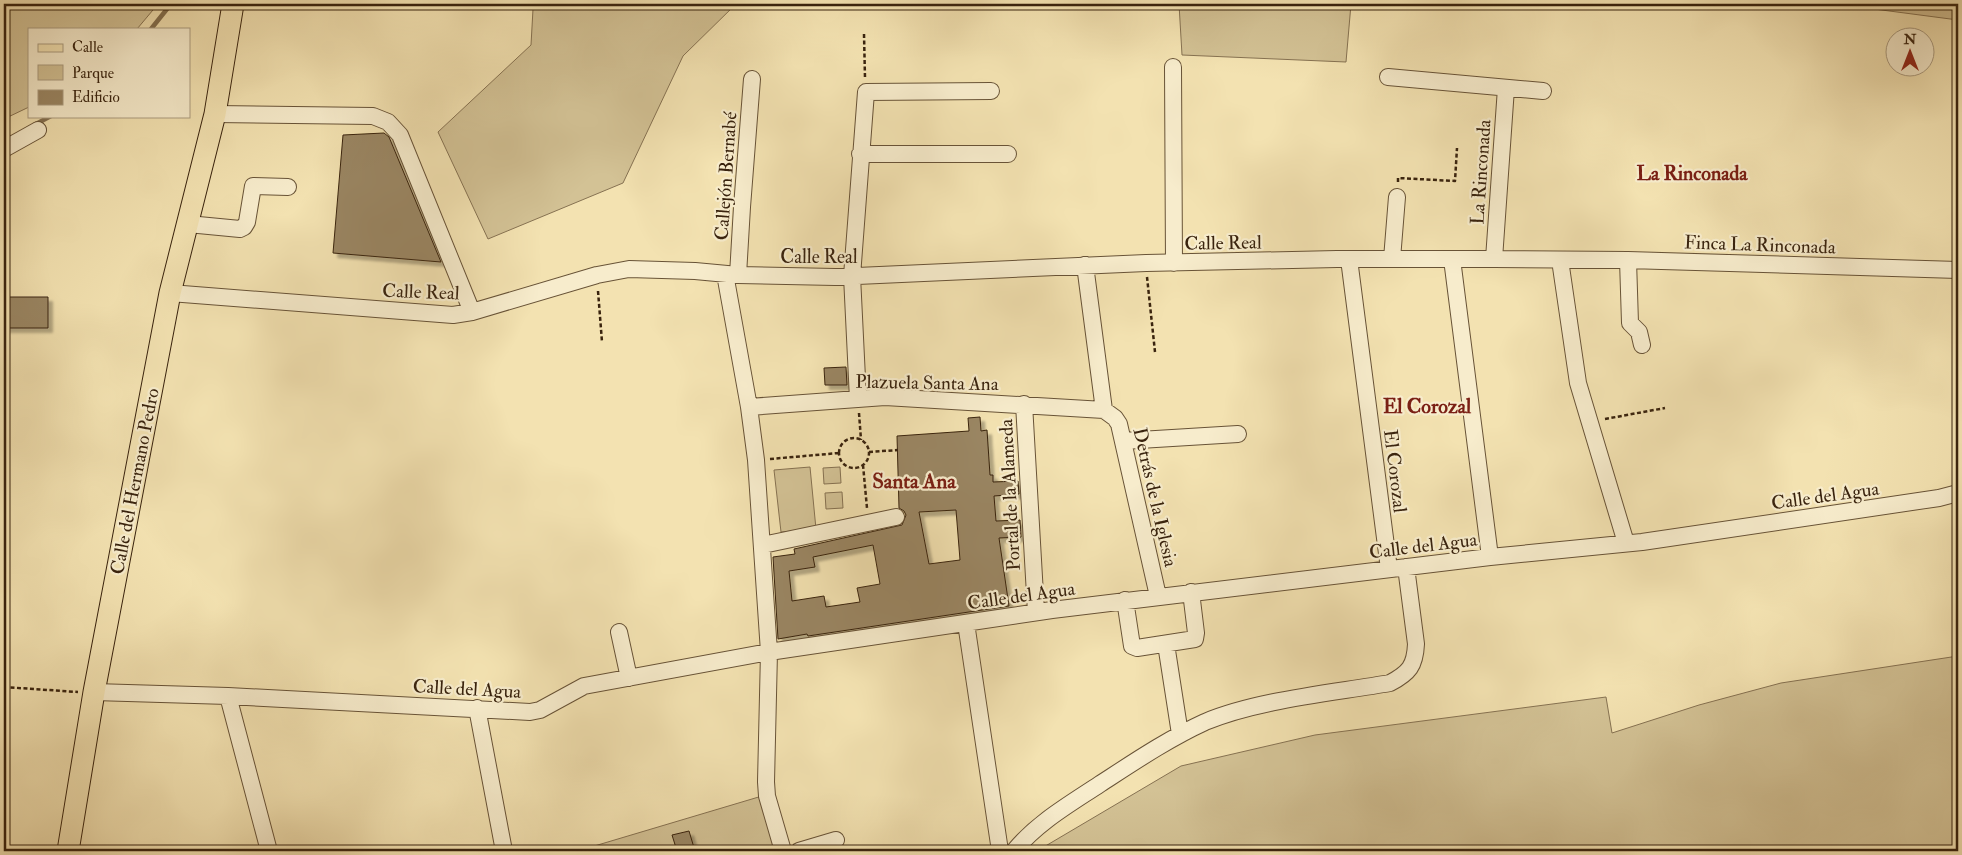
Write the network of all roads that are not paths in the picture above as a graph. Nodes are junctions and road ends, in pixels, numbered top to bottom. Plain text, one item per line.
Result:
1 (233, 4) edge
2 (1173, 67) dead end
3 (1388, 77) dead end
4 (752, 79) dead end
5 (1506, 88) junction
6 (991, 91) dead end
7 (1543, 91) dead end
8 (215, 114) junction
9 (38, 130) dead end
10 (4, 149) edge
11 (860, 154) junction
12 (1008, 154) dead end
13 (288, 187) dead end
14 (1397, 197) road end
15 (188, 224) junction
16 (1392, 259) junction
17 (1452, 259) junction
18 (1494, 259) junction
19 (1348, 260) junction
20 (1560, 260) junction
21 (1628, 260) junction
22 (1174, 263) junction
23 (1085, 265) junction
24 (1958, 270) edge
25 (732, 274) junction
26 (852, 276) junction
27 (170, 293) junction
28 (472, 312) junction
29 (1642, 345) dead end
30 (858, 399) junction
31 (1024, 404) junction
32 (749, 407) junction
33 (1104, 410) junction
34 (1238, 434) dead end
35 (1123, 441) junction
36 (1950, 495) edge
37 (896, 517) dead end
38 (1626, 543) junction
39 (763, 545) junction
40 (1490, 557) junction
41 (1406, 567) junction
42 (1388, 570) junction
43 (1191, 592) junction
44 (1158, 596) junction
45 (1125, 600) junction
46 (1036, 612) junction
47 (966, 623) junction
48 (619, 632) dead end
49 (1166, 644) junction
50 (769, 652) junction
51 (629, 678) junction
52 (94, 692) junction
53 (228, 696) junction
54 (477, 708) junction
55 (1180, 734) junction
56 (836, 840) dead end
57 (68, 851) edge
58 (270, 851) edge
59 (504, 851) edge
60 (783, 851) edge
61 (799, 851) edge
62 (1000, 851) edge
63 (1014, 851) edge

1 - 8 main road, Calle del Hermano Pedro
2 - 22 street
3 - 5 street
4 - 25 street, Callejón Bernabé
5 - 7 street
5 - 18 street, La Rinconada
6 - 11 street
8 - 15 main road, Calle del Hermano Pedro
8 - 28 street
9 - 10 street
11 - 12 street
11 - 26 street
13 - 15 street
14 - 16 street
15 - 27 main road, Calle del Hermano Pedro
16 - 17 street, Calle Real
16 - 19 street, Calle Real
17 - 18 street, Calle Real
17 - 40 street
18 - 20 street
19 - 22 street, Calle Real
19 - 42 street, El Corozal
20 - 21 street, Finca La Rinconada
20 - 38 street
21 - 24 street, Finca La Rinconada
21 - 29 street
22 - 23 street, Calle Real
23 - 26 street, Calle Real
23 - 33 street
25 - 26 street, Calle Real
25 - 28 street, Calle Real
25 - 32 street
26 - 30 street
27 - 28 street, Calle Real
27 - 52 main road, Calle del Hermano Pedro
30 - 31 street, Plazuela Santa Ana
30 - 32 street, Plazuela Santa Ana
31 - 33 street, Plazuela Santa Ana
31 - 46 street, Portal de la Alameda
32 - 39 street
33 - 35 street, Detrás de la Iglesia
34 - 35 street
35 - 44 street, Detrás de la Iglesia
36 - 38 street, Calle del Agua
37 - 39 street
38 - 40 street, Calle del Agua
39 - 50 street
40 - 41 street, Calle del Agua
41 - 42 street, Calle del Agua
41 - 55 street
42 - 43 street, Calle del Agua
43 - 44 street, Calle del Agua
43 - 49 street
44 - 45 street, Calle del Agua
45 - 46 street, Calle del Agua
45 - 49 street
46 - 47 street, Calle del Agua
47 - 50 street, Calle del Agua
47 - 62 street
48 - 51 street
49 - 55 street
50 - 51 street, Calle del Agua
50 - 60 street
51 - 54 street, Calle del Agua
52 - 53 street, Calle del Agua
52 - 57 main road, Calle del Hermano Pedro
53 - 54 street, Calle del Agua
53 - 58 street
54 - 59 street
55 - 63 street
56 - 61 street

